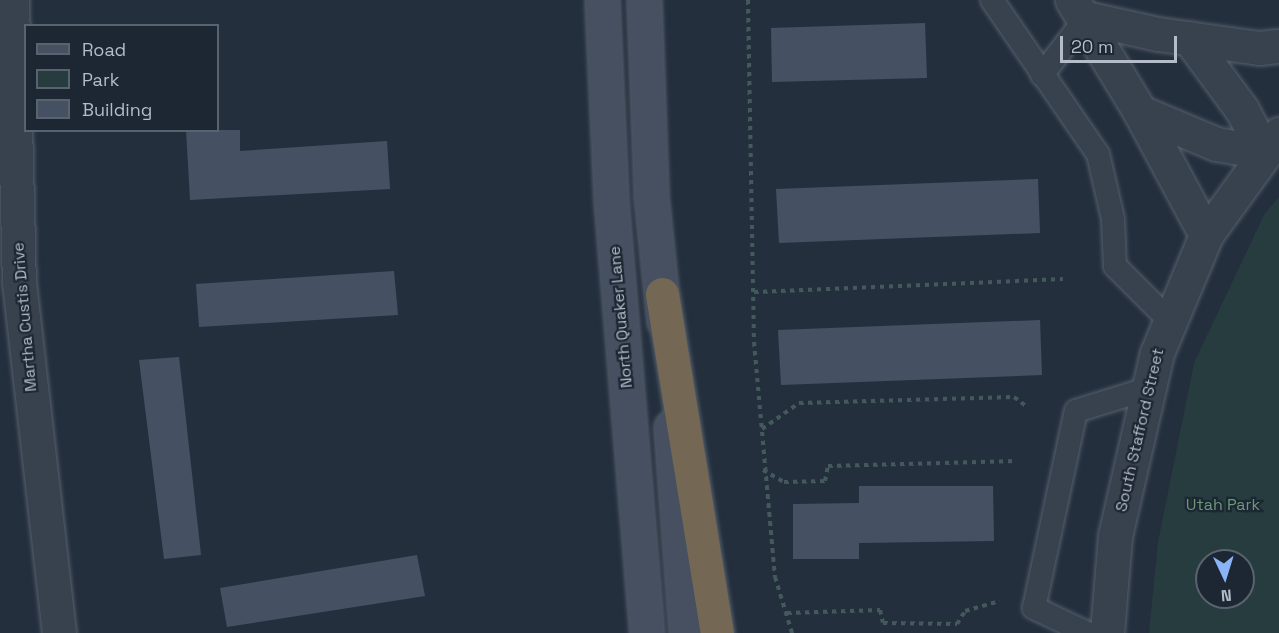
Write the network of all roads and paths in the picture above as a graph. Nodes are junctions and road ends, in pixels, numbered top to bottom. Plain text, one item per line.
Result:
1 (602, 0) edge
2 (644, 0) edge
3 (748, 0) edge
4 (993, 0) edge
5 (1079, 9) edge
6 (8, 17) edge
7 (1189, 38) junction
8 (1279, 46) edge
9 (1042, 75) junction
10 (1140, 112) junction
11 (1271, 143) edge
12 (1206, 235) junction
13 (1063, 279) dead end
14 (754, 292) junction
15 (662, 294) junction
16 (1169, 320) junction
17 (1147, 389) junction
18 (1026, 406) dead end
19 (762, 430) junction
20 (1017, 461) dead end
21 (763, 469) junction
22 (1000, 601) dead end
23 (787, 613) junction
24 (59, 633) edge
25 (647, 633) edge
26 (686, 633) edge
27 (717, 633) edge
28 (792, 633) edge
29 (1087, 633) edge
30 (1107, 633) edge

1 - 25 main road, North Quaker Lane
2 - 15 main road
3 - 14 path
4 - 9 lane
5 - 7 street
5 - 9 lane
5 - 10 street
6 - 24 street, Martha Custis Drive
7 - 8 street
7 - 11 street
9 - 16 lane
10 - 11 street
10 - 12 street
11 - 12 street, South Stafford Street
12 - 16 street, South Stafford Street
13 - 14 path
14 - 19 path
15 - 26 main road
15 - 27 highway
16 - 17 street, South Stafford Street
17 - 29 lane
17 - 30 street, South Stafford Street
18 - 19 path
19 - 21 path
20 - 21 path
21 - 23 path
22 - 23 path
23 - 28 path

